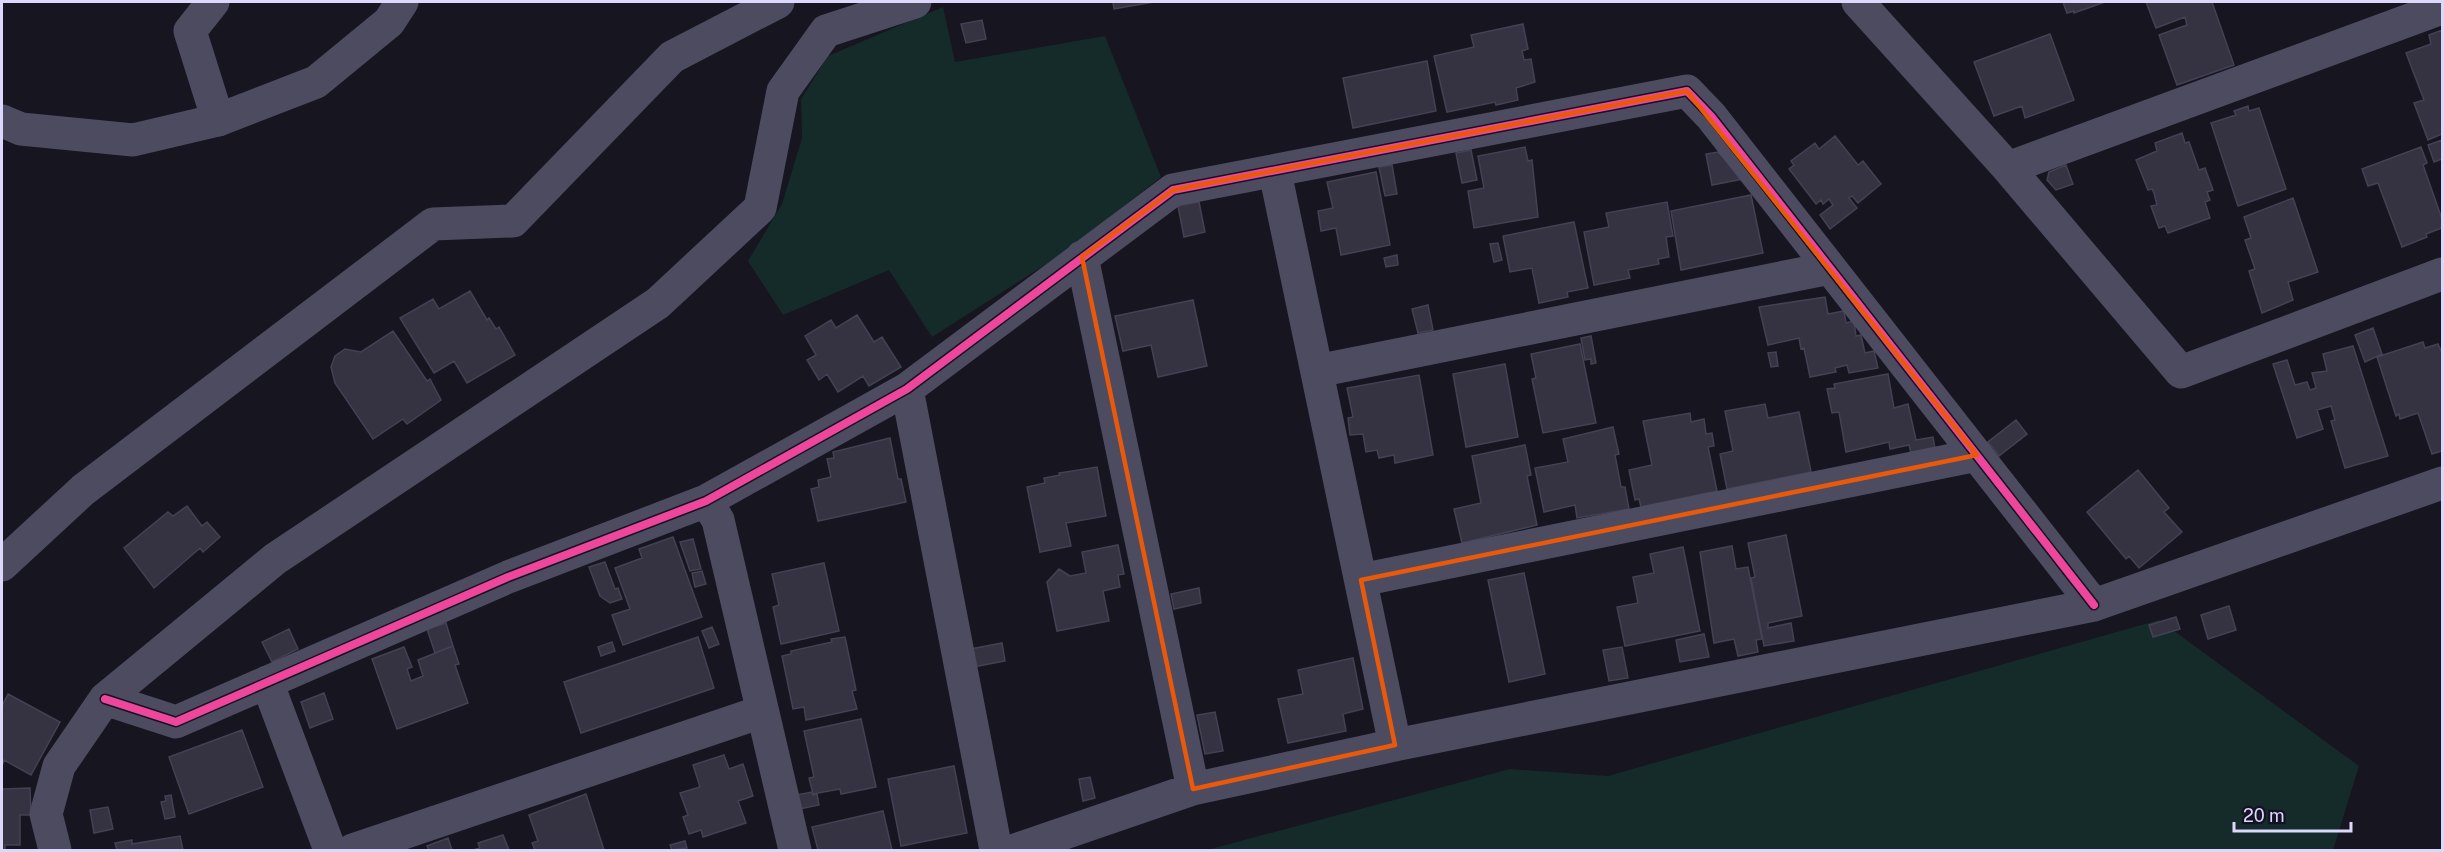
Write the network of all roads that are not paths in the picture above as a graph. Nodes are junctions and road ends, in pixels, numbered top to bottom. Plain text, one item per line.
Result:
1 (213, 2) edge
2 (402, 2) edge
3 (778, 2) edge
4 (915, 2) edge
5 (1858, 2) edge
6 (2442, 8) edge
7 (218, 120) junction
8 (2, 121) edge
9 (2008, 168) junction
10 (1275, 172) junction
11 (1082, 257) junction
12 (1830, 268) junction
13 (2442, 274) edge
14 (1317, 371) junction
15 (907, 388) junction
16 (1977, 455) junction
17 (2442, 483) edge
18 (706, 501) junction
19 (2, 565) edge
20 (1361, 580) junction
21 (2094, 605) junction
22 (267, 682) junction
23 (105, 699) junction
24 (761, 712) junction
25 (1395, 745) junction
26 (1193, 789) junction
27 (55, 850) edge
28 (330, 850) edge
29 (353, 850) edge
30 (795, 850) edge
31 (996, 850) edge
32 (1015, 850) edge

1 - 7 street
2 - 7 street
3 - 19 street
4 - 23 street
5 - 9 street
6 - 9 street
7 - 8 street
9 - 13 street
10 - 11 street
10 - 12 street
10 - 14 street
11 - 15 street
11 - 26 street
12 - 14 street
12 - 16 street
14 - 20 street
15 - 18 street
15 - 31 street
16 - 20 street
16 - 21 street
17 - 21 street
18 - 22 street
18 - 24 street
20 - 25 street
21 - 25 street
22 - 23 street
22 - 28 street
23 - 27 street
24 - 29 street
24 - 30 street
25 - 26 street
26 - 32 street

